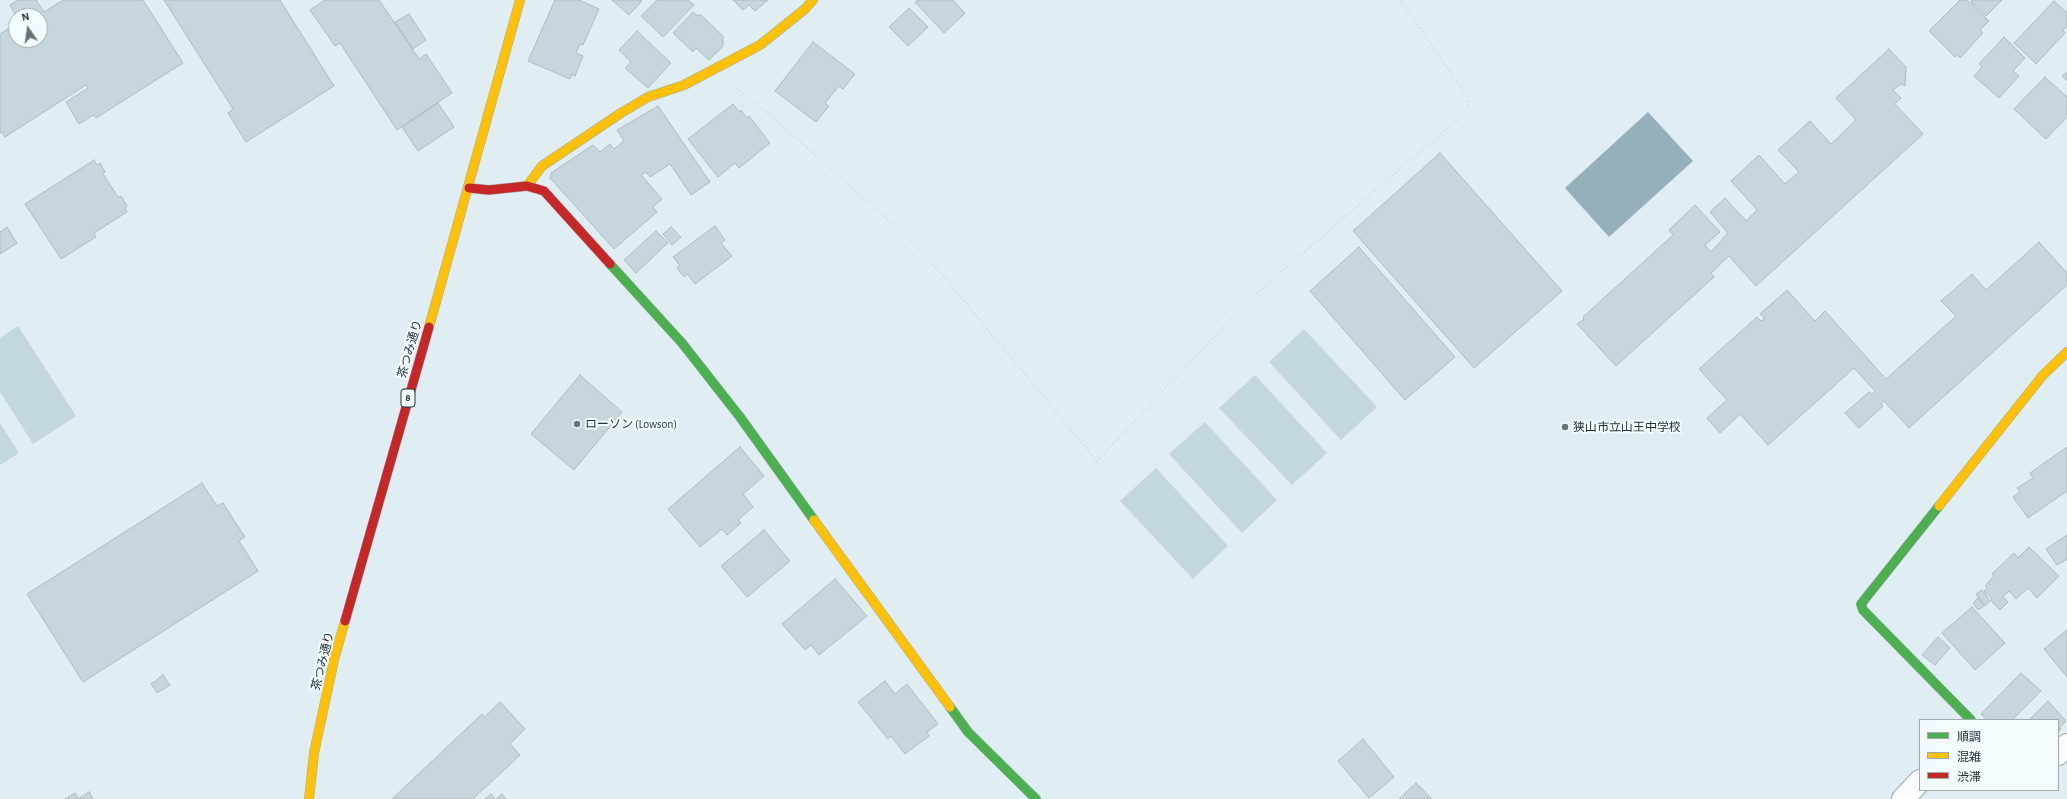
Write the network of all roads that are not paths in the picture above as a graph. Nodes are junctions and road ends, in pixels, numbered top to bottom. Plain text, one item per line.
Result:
1 (520, 0) edge
2 (813, 0) edge
3 (527, 186) junction
4 (469, 188) junction
5 (2067, 352) edge
6 (1970, 719) edge
7 (2067, 745) edge
8 (2059, 753) edge
9 (1919, 782) edge
10 (309, 799) edge
11 (1036, 799) edge
12 (1903, 799) edge

1 - 4 street, 茶つみ通り / 8
2 - 3 street
3 - 4 street
3 - 11 street
4 - 10 street, 茶つみ通り / 8
5 - 6 street
7 - 8 street
9 - 12 street

